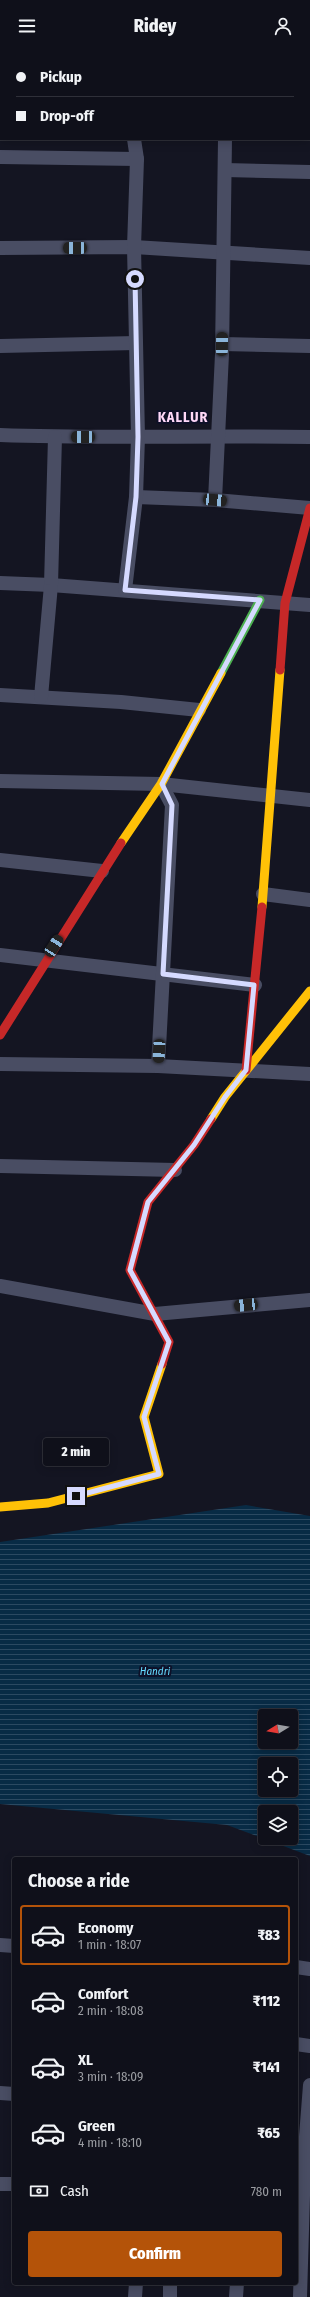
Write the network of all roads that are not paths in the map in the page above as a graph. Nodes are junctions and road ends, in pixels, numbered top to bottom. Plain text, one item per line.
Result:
1 (134, 140) edge
2 (225, 140) edge
3 (0, 157) edge
4 (137, 159) junction
5 (225, 170) junction
6 (310, 172) edge
7 (134, 247) junction
8 (0, 248) edge
9 (223, 252) junction
10 (310, 258) edge
11 (136, 343) junction
12 (222, 344) junction
13 (0, 346) edge
14 (310, 346) edge
15 (0, 435) edge
16 (217, 435) junction
17 (55, 437) junction
18 (138, 437) junction
19 (310, 437) edge
20 (136, 497) junction
21 (215, 500) junction
22 (310, 508) edge
23 (0, 583) edge
24 (51, 584) junction
25 (125, 590) junction
26 (260, 600) junction
27 (285, 603) junction
28 (310, 605) edge
29 (0, 695) edge
30 (41, 697) junction
31 (199, 710) junction
32 (0, 782) edge
33 (162, 784) junction
34 (269, 797) junction
35 (310, 800) edge
36 (0, 860) edge
37 (102, 871) junction
38 (263, 894) junction
39 (310, 900) edge
40 (0, 955) edge
41 (46, 959) junction
42 (163, 974) junction
43 (254, 985) junction
44 (310, 991) edge
45 (0, 1035) edge
46 (0, 1064) edge
47 (158, 1066) junction
48 (246, 1070) junction
49 (310, 1074) edge
50 (0, 1166) edge
51 (174, 1170) junction
52 (0, 1286) edge
53 (310, 1300) edge
54 (154, 1314) junction
55 (0, 1507) edge
56 (0, 1945) edge
57 (12, 1946) edge
58 (298, 1967) edge
59 (310, 1969) edge
60 (298, 2044) edge
61 (310, 2046) edge
62 (310, 2085) edge
63 (0, 2093) edge
64 (12, 2094) edge
65 (303, 2162) edge
66 (0, 2184) edge
67 (12, 2184) edge
68 (136, 2285) edge
69 (170, 2285) edge
70 (237, 2285) edge
71 (135, 2297) edge
72 (170, 2297) edge
73 (236, 2297) edge
74 (300, 2297) edge

1 - 4 street
2 - 5 street
3 - 4 street
4 - 7 street
5 - 6 street
5 - 9 street
7 - 8 street
7 - 9 street
7 - 11 street
9 - 10 street
9 - 12 street
11 - 13 street
11 - 18 street
12 - 14 street
12 - 16 street
15 - 17 street
16 - 18 street
16 - 19 street
16 - 21 street
17 - 18 street
17 - 24 street
18 - 20 street
20 - 21 street
20 - 25 street
21 - 22 street
22 - 27 street
23 - 24 street
24 - 25 street
24 - 30 street
25 - 26 street
26 - 27 street
26 - 31 street
27 - 28 street
27 - 34 street
29 - 30 street
30 - 31 street
31 - 33 street
32 - 33 street
33 - 34 street
33 - 37 street
33 - 42 street
34 - 35 street
34 - 38 street
36 - 37 street
37 - 41 street
38 - 39 street
38 - 43 street
40 - 41 street
41 - 42 street
41 - 45 street
42 - 43 street
42 - 47 street
43 - 48 street
44 - 48 street
46 - 47 street
47 - 48 street
48 - 49 street
48 - 51 street
50 - 51 street
51 - 54 street
52 - 54 street
53 - 54 street
54 - 55 street
56 - 57 street
58 - 59 street
60 - 61 street
62 - 65 street
63 - 64 street
65 - 74 street
66 - 67 street
68 - 71 street
69 - 72 street
70 - 73 street

